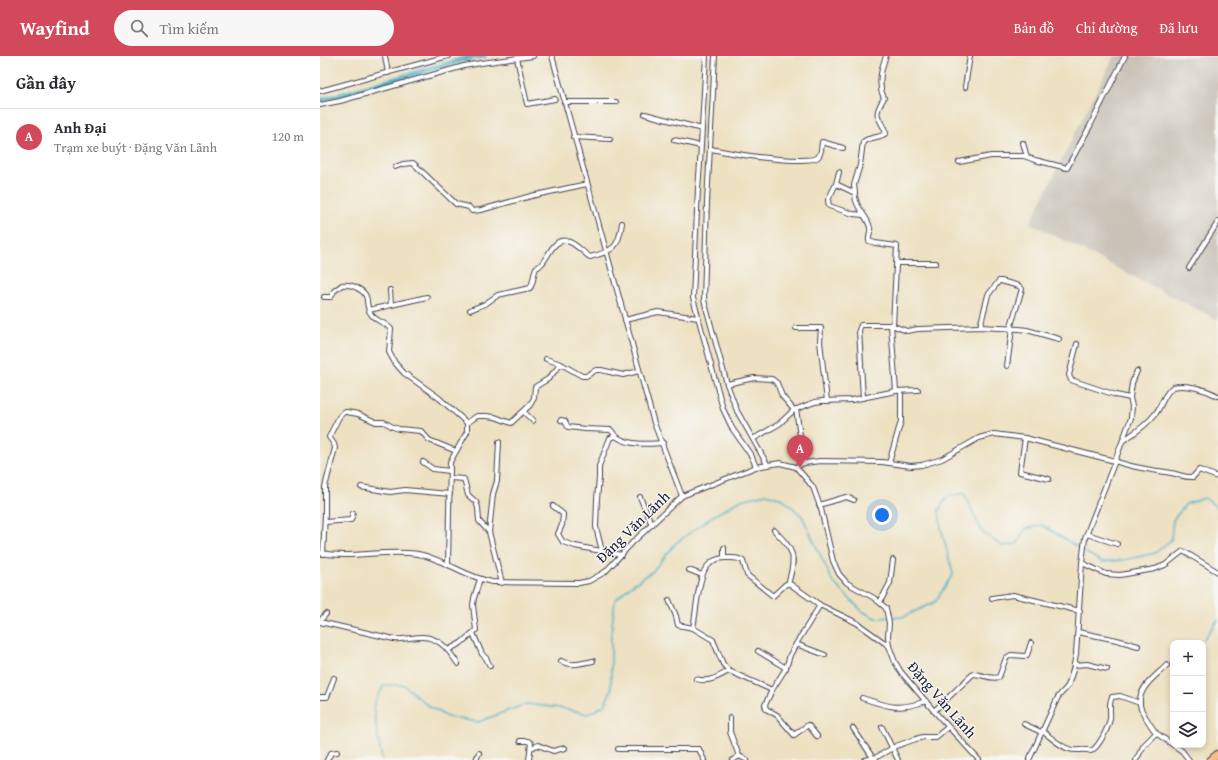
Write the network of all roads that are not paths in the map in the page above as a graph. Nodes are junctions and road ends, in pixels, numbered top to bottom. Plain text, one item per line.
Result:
1 (386, 56) edge
2 (448, 56) edge
3 (533, 56) edge
4 (552, 56) edge
5 (706, 56) edge
6 (715, 56) edge
7 (886, 56) edge
8 (970, 56) edge
9 (1126, 56) edge
10 (517, 58) junction
11 (388, 73) junction
12 (965, 87) dead end
13 (320, 91) edge
14 (555, 99) dead end
15 (564, 102) junction
16 (616, 102) dead end
17 (320, 105) edge
18 (645, 114) dead end
19 (702, 129) junction
20 (574, 137) junction
21 (610, 139) dead end
22 (674, 140) dead end
23 (1023, 144) dead end
24 (701, 146) junction
25 (843, 148) dead end
26 (711, 149) junction
27 (1027, 157) junction
28 (958, 162) dead end
29 (395, 168) dead end
30 (839, 172) dead end
31 (587, 184) junction
32 (836, 184) junction
33 (855, 193) junction
34 (863, 215) junction
35 (1218, 222) edge
36 (622, 223) dead end
37 (606, 251) junction
38 (896, 263) junction
39 (936, 263) dead end
40 (1188, 268) dead end
41 (390, 290) dead end
42 (324, 297) dead end
43 (427, 297) dead end
44 (704, 300) junction
45 (694, 302) junction
46 (391, 305) junction
47 (368, 310) junction
48 (470, 310) dead end
49 (698, 318) junction
50 (625, 320) junction
51 (892, 325) junction
52 (980, 326) junction
53 (796, 328) dead end
54 (1011, 329) junction
55 (1059, 339) dead end
56 (1077, 344) dead end
57 (546, 359) dead end
58 (561, 364) junction
59 (1007, 366) dead end
60 (1137, 371) dead end
61 (639, 372) junction
62 (727, 384) junction
63 (918, 390) dead end
64 (896, 392) junction
65 (901, 392) junction
66 (1218, 396) edge
67 (863, 398) junction
68 (1130, 398) junction
69 (827, 400) junction
70 (795, 409) junction
71 (524, 412) junction
72 (561, 420) dead end
73 (534, 421) dead end
74 (467, 423) junction
75 (615, 436) junction
76 (1025, 438) junction
77 (753, 439) junction
78 (1124, 440) junction
79 (499, 442) dead end
80 (663, 443) junction
81 (456, 451) junction
82 (1115, 461) junction
83 (423, 462) dead end
84 (804, 463) junction
85 (889, 463) junction
86 (768, 464) junction
87 (756, 467) junction
88 (796, 467) junction
89 (450, 471) junction
90 (1218, 477) edge
91 (450, 478) junction
92 (1049, 479) dead end
93 (361, 487) dead end
94 (450, 494) junction
95 (682, 496) junction
96 (640, 497) dead end
97 (854, 500) dead end
98 (819, 505) junction
99 (553, 506) dead end
100 (352, 513) dead end
101 (325, 522) junction
102 (652, 525) junction
103 (774, 530) dead end
104 (489, 532) junction
105 (1086, 536) junction
106 (1117, 544) dead end
107 (724, 548) dead end
108 (602, 551) junction
109 (322, 554) edge
110 (622, 555) junction
111 (724, 558) junction
112 (893, 560) dead end
113 (1082, 563) junction
114 (448, 565) junction
115 (689, 570) dead end
116 (1218, 572) edge
117 (702, 575) junction
118 (480, 579) junction
119 (502, 583) junction
120 (788, 584) junction
121 (992, 598) dead end
122 (669, 600) dead end
123 (880, 602) junction
124 (820, 605) junction
125 (1080, 610) junction
126 (326, 614) dead end
127 (320, 622) edge
128 (693, 628) junction
129 (1078, 632) junction
130 (473, 633) junction
131 (1031, 643) dead end
132 (796, 644) junction
133 (889, 646) junction
134 (1138, 646) dead end
135 (448, 650) junction
136 (758, 651) dead end
137 (825, 655) dead end
138 (561, 661) dead end
139 (593, 661) dead end
140 (458, 664) dead end
141 (1075, 665) junction
142 (490, 666) dead end
143 (1167, 666) dead end
144 (786, 668) junction
145 (1107, 669) dead end
146 (729, 671) junction
147 (334, 678) dead end
148 (696, 679) dead end
149 (772, 690) junction
150 (320, 697) edge
151 (862, 698) dead end
152 (926, 702) junction
153 (1140, 703) junction
154 (934, 711) junction
155 (730, 718) dead end
156 (1024, 724) dead end
157 (882, 727) dead end
158 (948, 727) junction
159 (854, 728) dead end
160 (1042, 731) junction
161 (1156, 733) junction
162 (817, 736) dead end
163 (520, 741) dead end
164 (531, 748) junction
165 (565, 748) dead end
166 (892, 748) junction
167 (618, 749) dead end
168 (337, 752) dead end
169 (479, 753) dead end
170 (1218, 754) edge
171 (739, 756) junction
172 (873, 758) junction
173 (326, 760) edge
174 (476, 760) edge
175 (529, 760) edge
176 (704, 760) edge
177 (733, 760) edge
178 (747, 760) edge
179 (865, 760) edge
180 (898, 760) edge
181 (979, 760) edge
182 (1029, 760) edge
183 (1136, 760) edge
184 (1189, 760) edge
185 (1211, 760) edge

1 - 11 street
2 - 11 street
3 - 10 street
4 - 15 street
5 - 19 street
6 - 26 street
7 - 33 street
8 - 12 street
9 - 27 street
10 - 14 street
10 - 17 street
11 - 13 street
15 - 16 street
15 - 20 street
18 - 19 street
19 - 24 street
20 - 21 street
20 - 31 street
22 - 24 street
23 - 27 street
24 - 45 street
25 - 26 street
26 - 44 street
27 - 28 street
29 - 31 street
30 - 32 street
31 - 37 street
32 - 33 street
32 - 34 street
33 - 34 street
34 - 38 street
35 - 40 street
36 - 37 street
37 - 48 street
37 - 50 street
38 - 39 street
38 - 51 street
41 - 46 street
42 - 47 street
43 - 46 street
44 - 45 street
44 - 62 street
45 - 49 street
46 - 47 street
47 - 74 street
49 - 50 street
49 - 87 street
50 - 61 street
51 - 52 street
51 - 64 street
51 - 67 street
52 - 54 street
52 - 54 street
53 - 69 street
54 - 55 street
54 - 59 street
56 - 68 street
57 - 58 street
58 - 61 street
58 - 71 street
60 - 68 street
61 - 80 street
62 - 70 street
62 - 77 street
63 - 65 street
64 - 65 street
64 - 67 street
65 - 85 street
66 - 78 street
67 - 69 street
68 - 78 street
69 - 70 street
70 - 77 street
70 - 84 street
71 - 73 street
71 - 74 street
72 - 75 street
74 - 81 street
75 - 80 street
75 - 108 street
76 - 82 street
76 - 85 street
76 - 92 street
77 - 86 street
78 - 82 street
79 - 104 street
80 - 95 street
81 - 89 street
81 - 101 street
82 - 90 street
82 - 105 street
83 - 89 street
84 - 85 street
84 - 88 street
86 - 87 street, Đặng Văn Lãnh
86 - 88 street, Đặng Văn Lãnh
87 - 95 street, Đặng Văn Lãnh
88 - 98 street
89 - 91 street
91 - 94 street
91 - 104 street
93 - 94 street
94 - 114 street
95 - 102 street, Đặng Văn Lãnh
96 - 102 street
97 - 98 street
98 - 123 street
99 - 108 street
100 - 101 street
101 - 109 street
102 - 110 street, Đặng Văn Lãnh
103 - 120 street
104 - 119 street
105 - 106 street
105 - 113 street
107 - 111 street
108 - 110 street
109 - 114 street, Đặng Văn Lãnh
110 - 119 street, Đặng Văn Lãnh
111 - 117 street
111 - 120 street
112 - 123 street
113 - 116 street
113 - 125 street
114 - 118 street, Đặng Văn Lãnh
115 - 117 street
117 - 128 street
118 - 119 street, Đặng Văn Lãnh
118 - 130 street
120 - 124 street
121 - 125 street
122 - 128 street
123 - 133 street, Đặng Văn Lãnh
124 - 132 street
124 - 133 street
125 - 129 street
126 - 127 street
127 - 135 street
128 - 146 street
129 - 134 street
129 - 141 street
130 - 135 street
130 - 142 street
131 - 154 street
132 - 137 street
132 - 144 street
133 - 152 street, Đặng Văn Lãnh
135 - 140 street
136 - 144 street
138 - 139 street
141 - 145 street
141 - 160 street
143 - 153 street
144 - 149 street
146 - 148 street
146 - 149 street
147 - 150 street
149 - 162 street
151 - 152 street
152 - 154 street, Đặng Văn Lãnh
153 - 160 street
153 - 161 street
154 - 158 street, Đặng Văn Lãnh
155 - 171 street
156 - 160 street
157 - 166 street
158 - 166 street
158 - 181 street, Đặng Văn Lãnh
159 - 172 street
160 - 182 street
161 - 183 street
161 - 184 street
163 - 164 street
164 - 165 street
164 - 175 street
166 - 172 street
166 - 180 street
167 - 176 street
168 - 173 street
169 - 174 street
170 - 185 highway
171 - 177 street
171 - 178 street
172 - 179 street

